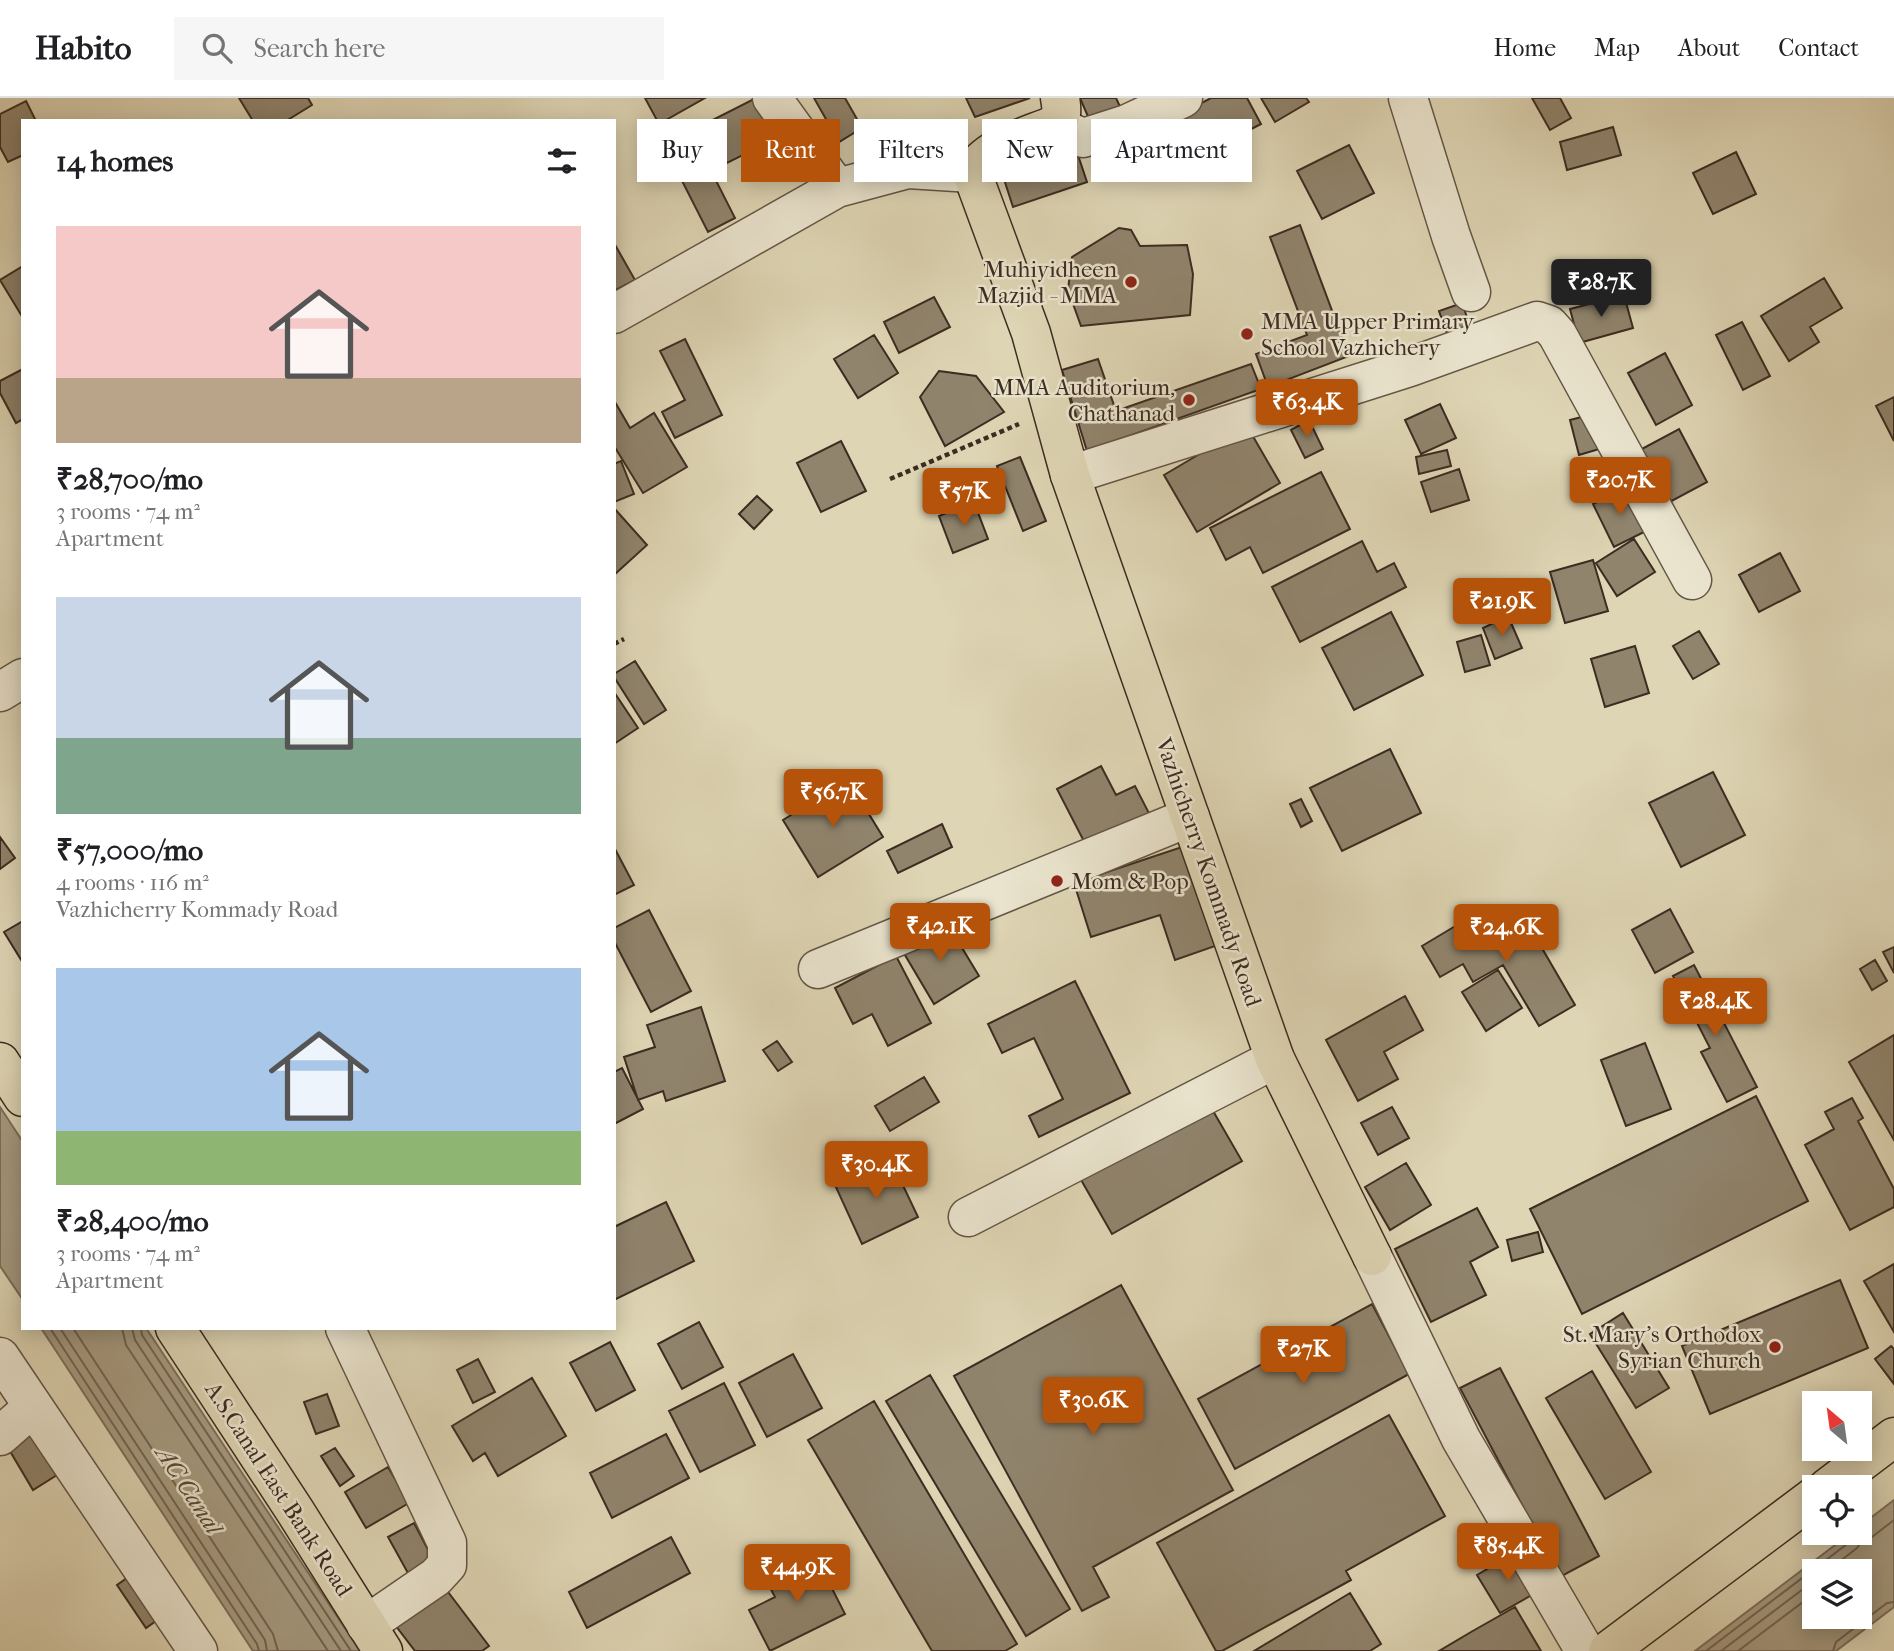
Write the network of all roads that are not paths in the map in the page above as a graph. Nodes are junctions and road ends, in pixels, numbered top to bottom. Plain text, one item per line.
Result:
1 (772, 98) edge
2 (1183, 98) edge
3 (1408, 98) edge
4 (1057, 112) edge
5 (972, 173) junction
6 (837, 188) junction
7 (1471, 292) dead end
8 (616, 313) edge
9 (1070, 475) junction
10 (1692, 580) dead end
11 (21, 679) edge
12 (0, 692) edge
13 (1190, 817) junction
14 (818, 969) dead end
15 (1275, 1059) junction
16 (0, 1062) edge
17 (21, 1094) edge
18 (968, 1217) dead end
19 (1372, 1256) joint
20 (176, 1330) edge
21 (346, 1330) edge
22 (0, 1357) edge
23 (33, 1407) junction
24 (0, 1436) edge
25 (1894, 1437) edge
26 (1844, 1475) edge
27 (1802, 1506) edge
28 (374, 1638) edge
29 (198, 1651) edge
30 (1585, 1651) edge
31 (1608, 1651) edge

1 - 6 street
2 - 4 street
3 - 7 street
4 - 5 main road
5 - 6 street
5 - 9 main road, Vazhicherry Kommady Road
6 - 8 street
9 - 10 street
9 - 13 main road, Vazhicherry Kommady Road
11 - 12 street
13 - 14 street
13 - 15 main road, Vazhicherry Kommady Road
15 - 18 street
15 - 19 main road, Vazhicherry Kommady Road
16 - 17 main road
19 - 30 street, Vazhicherry Kommady Road
20 - 28 main road, A.S.Canal East Bank Road
21 - 28 street
22 - 23 street
23 - 24 street
23 - 29 street
25 - 26 main road
27 - 31 main road

